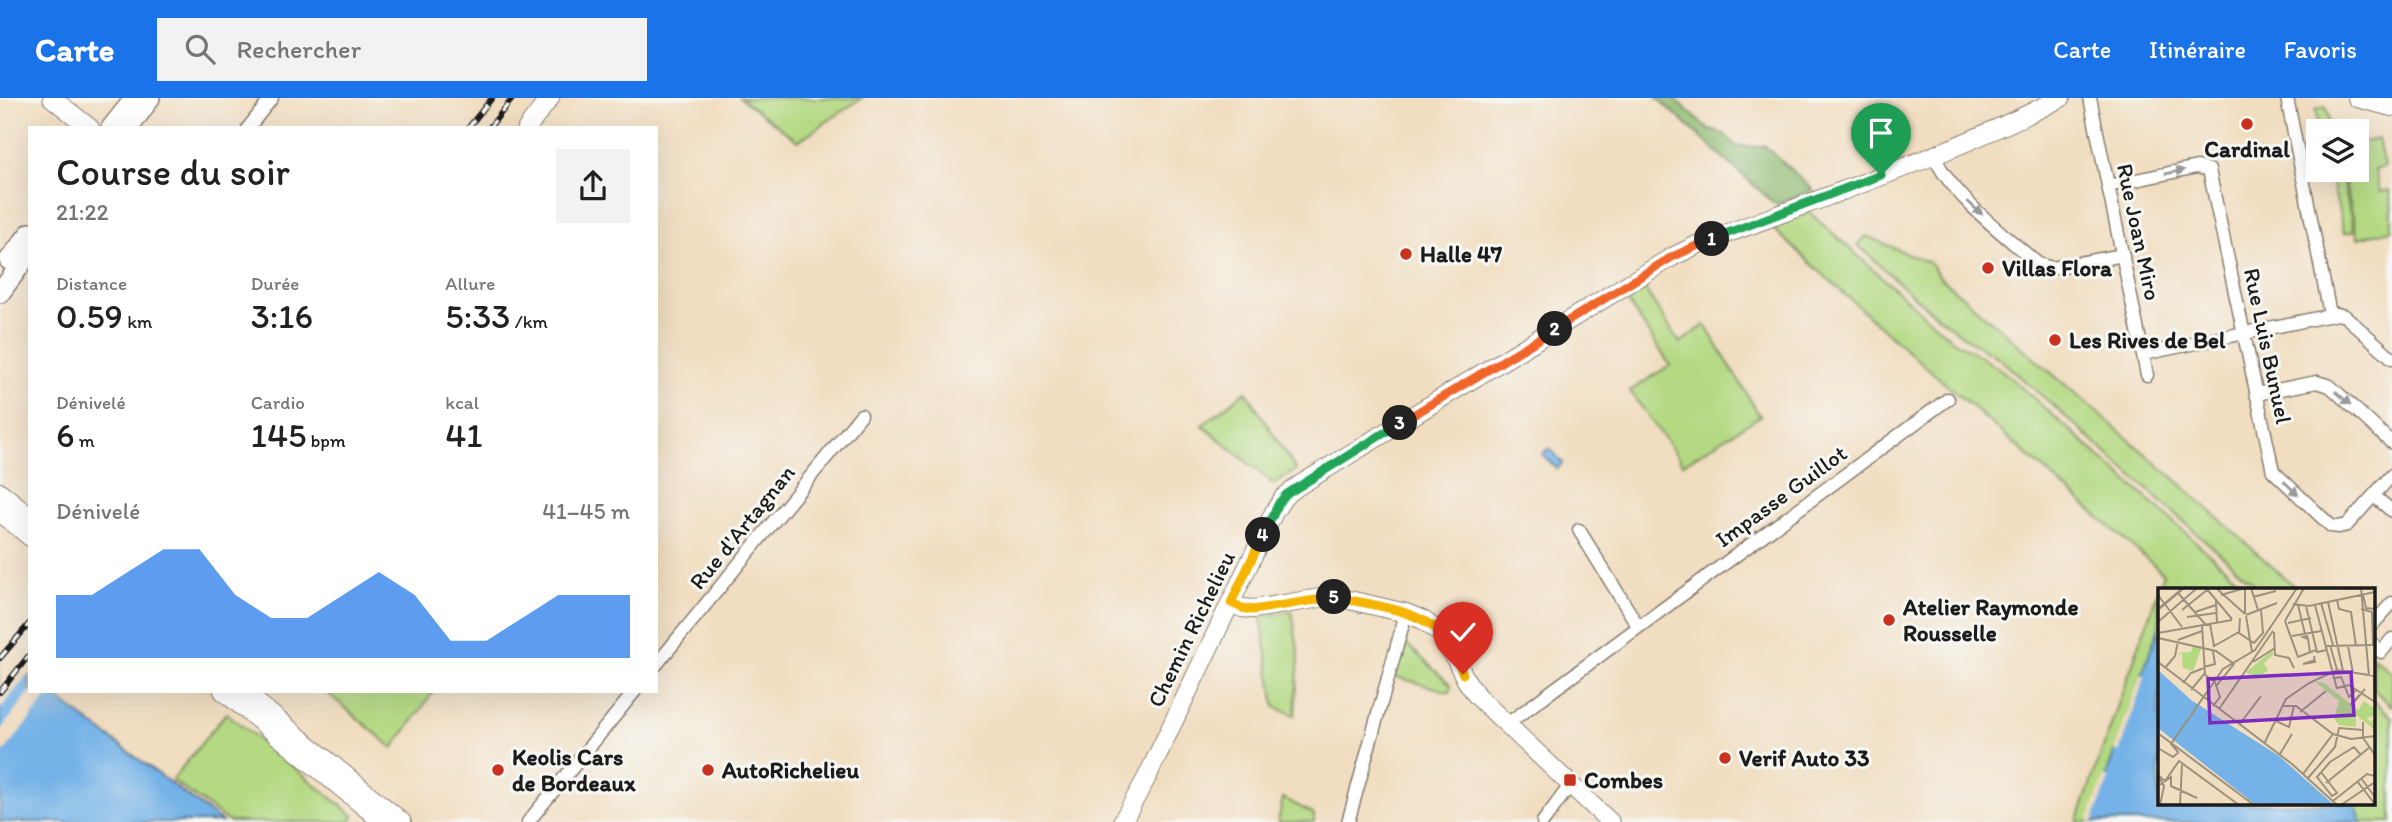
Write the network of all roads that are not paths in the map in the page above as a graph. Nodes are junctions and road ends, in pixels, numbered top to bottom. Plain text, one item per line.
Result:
1 (52, 98) edge
2 (135, 98) edge
3 (150, 98) edge
4 (272, 98) edge
5 (550, 98) edge
6 (2061, 98) edge
7 (2090, 98) edge
8 (2287, 98) edge
9 (2357, 98) edge
10 (2392, 107) edge
11 (87, 126) edge
12 (113, 126) edge
13 (130, 126) edge
14 (250, 126) edge
15 (529, 126) edge
16 (1934, 155) junction
17 (2108, 186) junction
18 (28, 237) edge
19 (28, 255) edge
20 (2123, 255) junction
21 (2, 289) edge
22 (2330, 314) junction
23 (2243, 333) junction
24 (2143, 354) junction
25 (2392, 358) edge
26 (2147, 375) dead end
27 (2256, 394) junction
28 (1948, 399) dead end
29 (861, 415) dead end
30 (2392, 443) edge
31 (2392, 475) edge
32 (0, 492) edge
33 (2374, 496) junction
34 (0, 503) edge
35 (0, 512) edge
36 (2392, 512) edge
37 (28, 514) edge
38 (28, 524) edge
39 (1579, 530) dead end
40 (28, 535) edge
41 (1231, 603) junction
42 (2392, 603) edge
43 (1406, 614) junction
44 (2374, 623) edge
45 (1637, 626) junction
46 (2392, 639) edge
47 (2374, 645) edge
48 (658, 663) edge
49 (225, 693) edge
50 (245, 693) edge
51 (633, 693) edge
52 (1507, 724) junction
53 (1571, 784) junction
54 (383, 822) edge
55 (402, 822) edge
56 (528, 822) edge
57 (1122, 822) edge
58 (1348, 822) edge
59 (1543, 822) edge
60 (1611, 822) edge

1 - 11 street
2 - 12 main road
3 - 13 main road
4 - 14 street
5 - 15 street
6 - 16 street, Chemin Richelieu
7 - 17 street, Rue Joan Miro
8 - 22 street
9 - 10 street
16 -> 20 street
16 - 41 street, Chemin Richelieu
17 - 20 street, Rue Joan Miro
17 -> 23 street, Rue Luis Bunuel
18 - 21 main road
19 - 21 main road
20 - 24 street, Rue Joan Miro
22 - 23 street
22 - 25 street
23 - 24 street
23 - 27 street, Rue Luis Bunuel
24 - 26 street, Rue Joan Miro
27 -> 30 street
27 -> 33 street, Rue Luis Bunuel
28 - 45 street, Impasse Guillot
29 - 48 street, Rue d'Artagnan
31 - 33 street, Rue Luis Bunuel
32 - 37 street
33 - 36 street
34 - 38 street
35 - 40 street
39 - 45 street
41 - 43 street
41 - 57 street, Chemin Richelieu
42 - 44 street
43 - 52 street
43 - 58 street
45 - 52 street, Impasse Guillot
46 - 47 street
49 - 54 street
50 - 55 street
51 - 56 street
52 - 53 street
53 - 59 street
53 - 60 street

